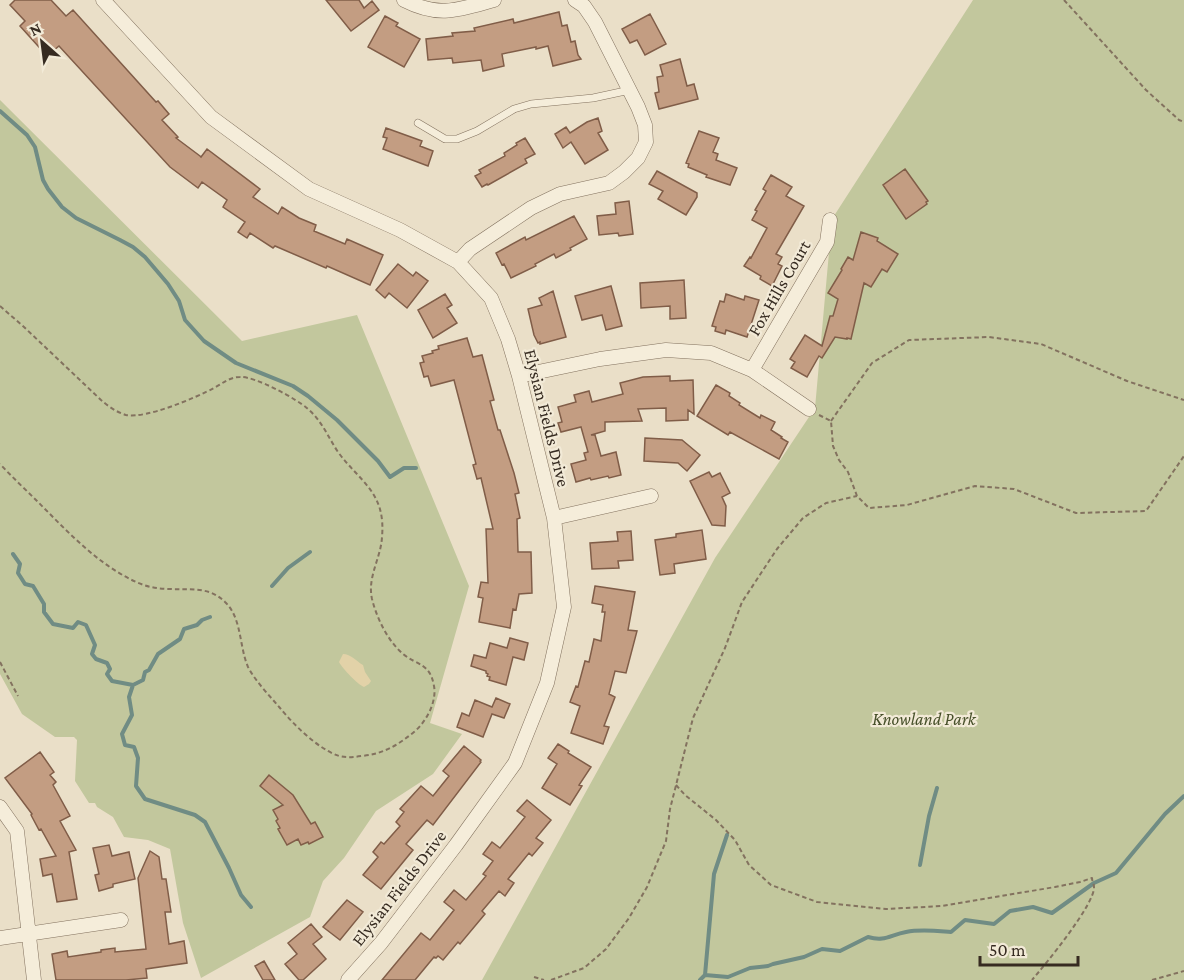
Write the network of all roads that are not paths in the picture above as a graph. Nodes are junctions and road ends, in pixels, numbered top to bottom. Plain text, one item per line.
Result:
1 (103, 0) edge
2 (404, 0) edge
3 (494, 0) edge
4 (575, 0) edge
5 (630, 90) junction
6 (418, 123) dead end
7 (830, 220) dead end
8 (458, 262) junction
9 (752, 370) junction
10 (519, 376) junction
11 (809, 409) road end
12 (651, 496) dead end
13 (555, 518) junction
14 (0, 807) edge
15 (121, 920) dead end
16 (28, 933) junction
17 (0, 938) edge
18 (34, 980) edge
19 (348, 980) edge

1 - 8 street, Elysian Fields Drive
2 - 3 street
4 - 5 street
5 - 6 lane
5 - 8 street
7 - 9 street, Fox Hills Court
8 - 10 street, Elysian Fields Drive
9 - 10 street
9 - 11 street
10 - 13 street, Elysian Fields Drive
12 - 13 street
13 - 19 street, Elysian Fields Drive
14 - 16 street
15 - 16 street
16 - 17 street
16 - 18 street

